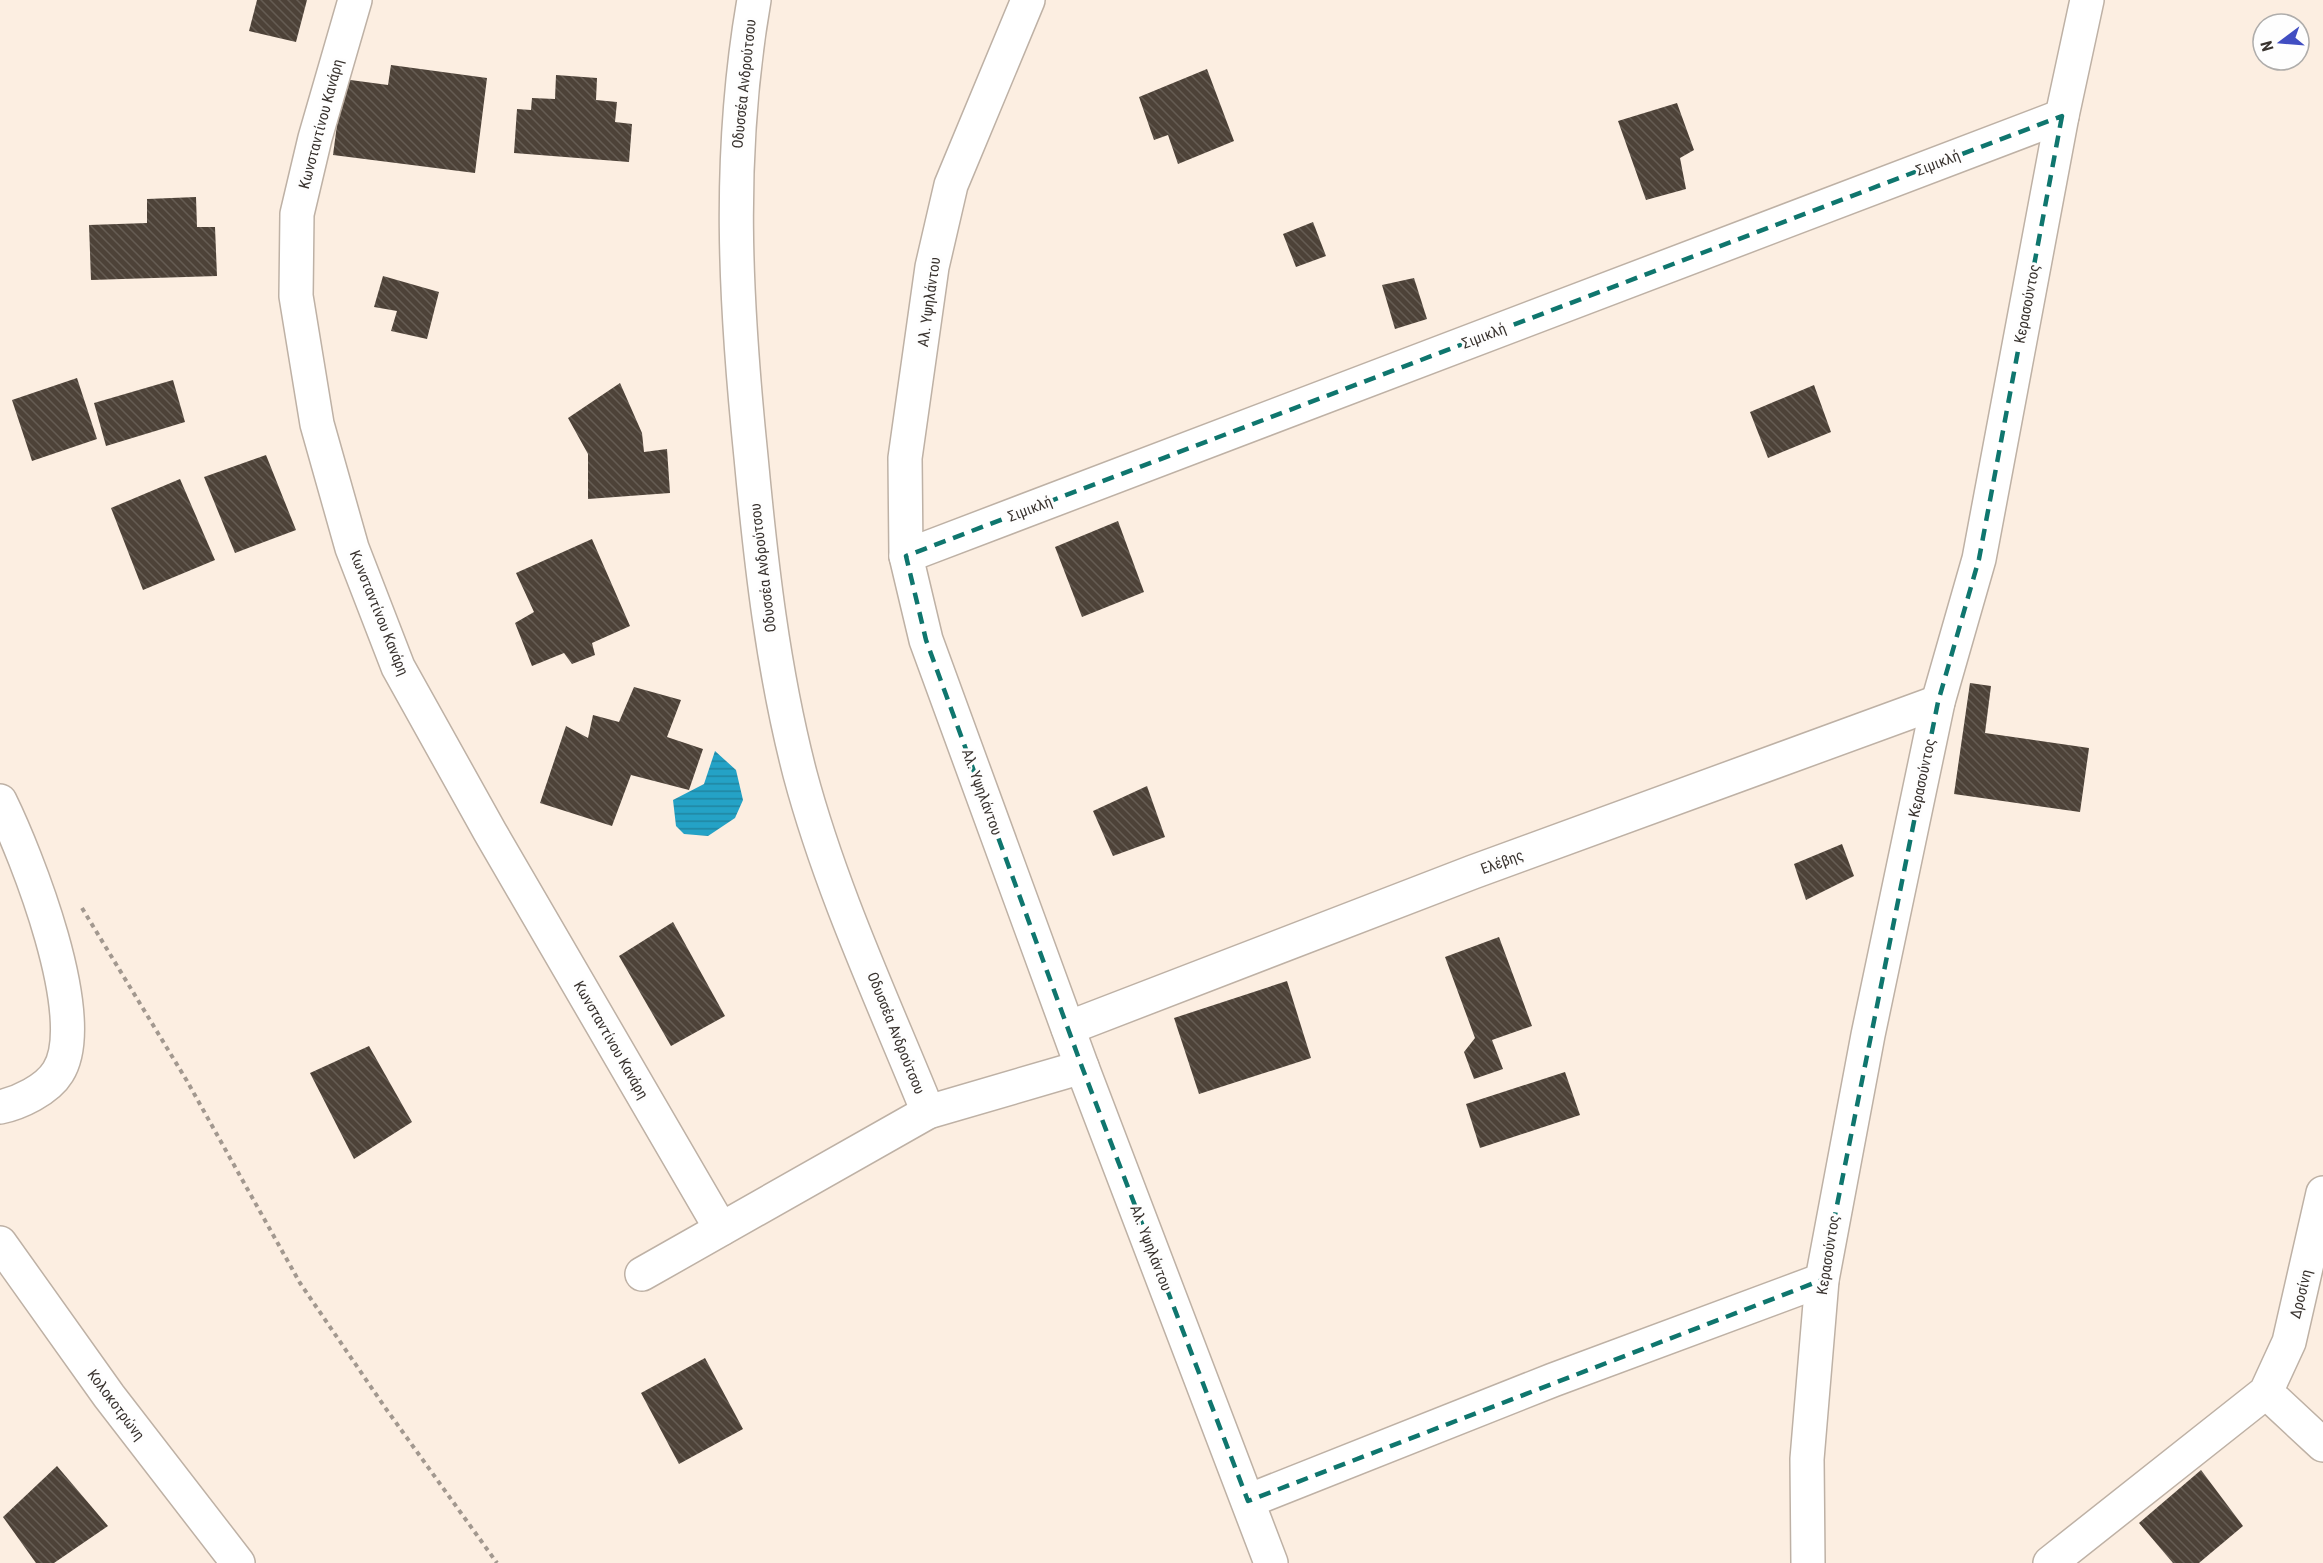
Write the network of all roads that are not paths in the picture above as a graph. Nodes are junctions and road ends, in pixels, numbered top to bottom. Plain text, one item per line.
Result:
1 (356, 0) edge
2 (754, 0) edge
3 (1028, 0) edge
4 (2086, 0) edge
5 (2062, 116) junction
6 (906, 556) junction
7 (1938, 702) junction
8 (0, 801) edge
9 (1068, 1028) junction
10 (1082, 1067) junction
11 (0, 1107) edge
12 (928, 1112) junction
13 (2323, 1193) edge
14 (721, 1229) junction
15 (0, 1243) edge
16 (642, 1274) dead end
17 (1822, 1280) junction
18 (2266, 1392) junction
19 (2323, 1445) edge
20 (1248, 1501) junction
21 (238, 1563) edge
22 (1271, 1563) edge
23 (1808, 1563) edge
24 (2050, 1563) edge

1 - 14 street, Κωνσταντίνου Κανάρη
2 - 12 street, Οδυσσέα Ανδρούτσου
3 - 6 street, Αλ. Υψηλάντου
4 - 5 street, Κερασούντος
5 - 6 street, Σιμικλή
5 - 7 street, Κερασούντος
6 - 9 street, Αλ. Υψηλάντου
7 - 9 street, Ελέβης
7 - 17 street, Κερασούντος
8 - 11 street
9 - 10 street, Αλ. Υψηλάντου
10 - 12 street
10 - 20 street, Αλ. Υψηλάντου
12 - 14 street
13 - 18 street, Δροσίνη
14 - 16 street
15 - 21 street, Κολοκοτρώνη
17 - 20 street
17 - 23 street, Κερασούντος
18 - 19 street
18 - 24 street
20 - 22 street, Αλ. Υψηλάντου

